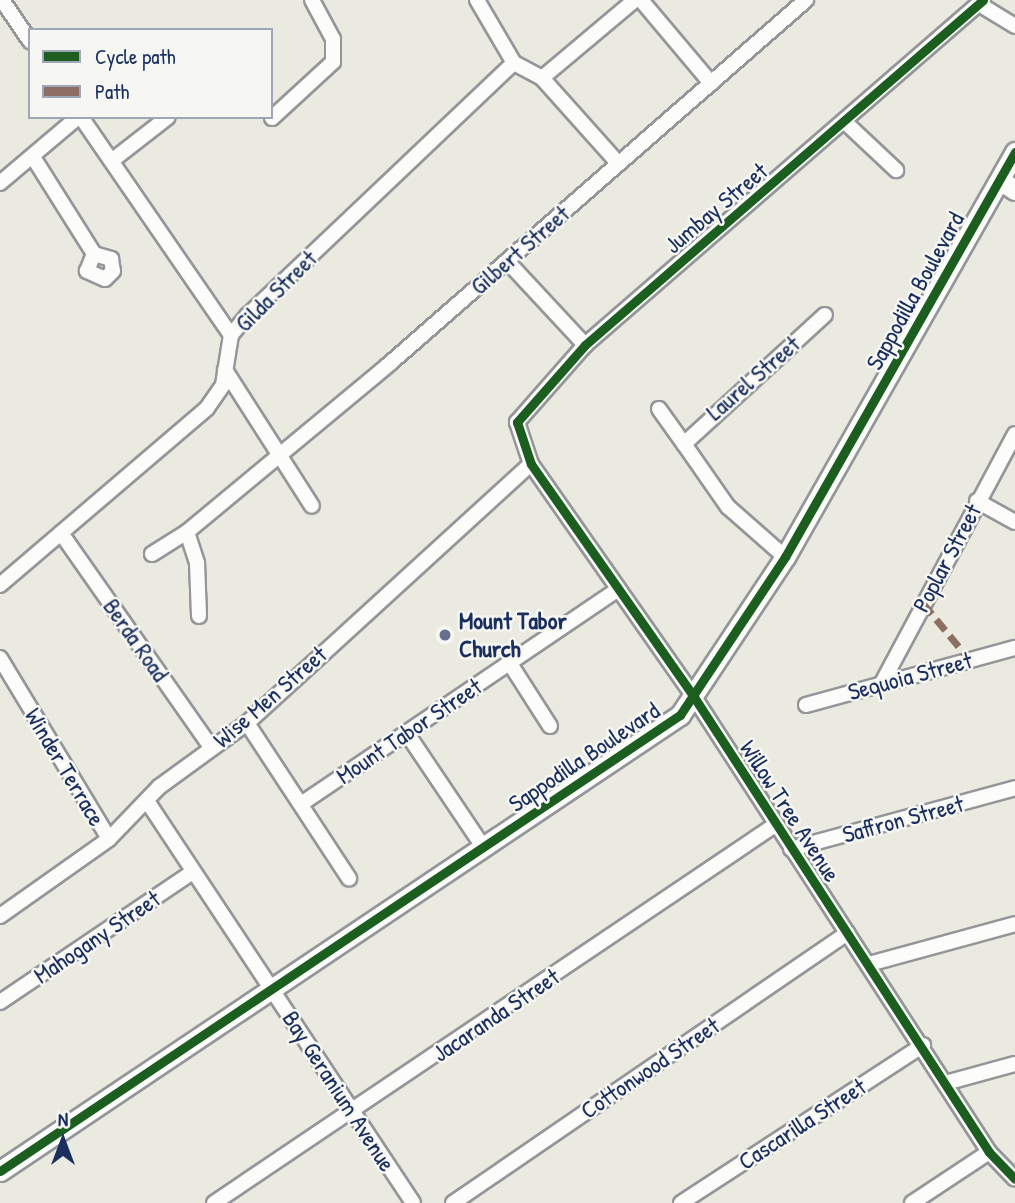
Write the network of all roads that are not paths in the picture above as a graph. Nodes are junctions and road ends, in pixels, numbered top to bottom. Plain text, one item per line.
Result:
1 (2, 0) edge
2 (312, 0) edge
3 (477, 0) edge
4 (635, 0) edge
5 (641, 0) edge
6 (806, 0) edge
7 (981, 2) edge
8 (1015, 26) edge
9 (28, 38) edge
10 (514, 63) junction
11 (542, 78) junction
12 (711, 83) junction
13 (273, 117) edge
14 (77, 119) edge
15 (81, 119) edge
16 (165, 119) edge
17 (846, 123) junction
18 (1015, 152) edge
19 (33, 157) junction
20 (114, 159) junction
21 (619, 164) junction
22 (896, 170) dead end
23 (0, 183) edge
24 (1007, 185) edge
25 (94, 254) dead end
26 (507, 261) junction
27 (825, 314) dead end
28 (232, 335) junction
29 (585, 345) junction
30 (225, 369) junction
31 (659, 409) dead end
32 (1015, 434) edge
33 (684, 444) junction
34 (282, 453) junction
35 (531, 464) junction
36 (977, 501) junction
37 (312, 506) dead end
38 (1015, 522) edge
39 (187, 532) junction
40 (61, 533) junction
41 (152, 554) dead end
42 (785, 557) junction
43 (0, 585) edge
44 (617, 590) junction
45 (199, 616) dead end
46 (1015, 648) edge
47 (0, 658) edge
48 (509, 662) junction
49 (882, 683) junction
50 (694, 696) junction
51 (806, 705) dead end
52 (247, 723) junction
53 (550, 726) dead end
54 (408, 735) junction
55 (211, 747) junction
56 (1015, 788) edge
57 (304, 802) junction
58 (149, 804) junction
59 (775, 825) junction
60 (109, 839) junction
61 (484, 848) junction
62 (791, 849) junction
63 (194, 872) junction
64 (349, 878) dead end
65 (0, 916) edge
66 (1015, 924) edge
67 (848, 933) junction
68 (869, 964) junction
69 (272, 990) junction
70 (0, 1002) edge
71 (923, 1045) junction
72 (1015, 1064) edge
73 (949, 1082) junction
74 (352, 1113) junction
75 (989, 1152) junction
76 (0, 1171) edge
77 (1015, 1179) edge
78 (214, 1203) edge
79 (413, 1203) edge
80 (453, 1203) edge
81 (681, 1203) edge
82 (912, 1203) edge

1 - 9 street
2 - 13 street
3 - 10 street
4 - 11 street
5 - 12 street
6 - 12 street, Gilbert Street
7 - 8 street
7 - 17 street, Jumbay Street
10 - 11 street
10 - 28 street, Gilda Street
11 - 21 street
12 - 21 street, Gilbert Street
14 - 19 street
15 - 20 street
16 - 20 street
17 - 22 street
17 - 29 street, Jumbay Street
18 - 24 street, Sappodilla Boulevard
19 - 23 street
19 - 25 street
20 - 28 street
21 - 26 street, Gilbert Street
24 - 42 street, Sappodilla Boulevard
26 - 29 street
26 - 34 street, Gilbert Street
27 - 33 street, Laurel Street
28 - 30 street, Gilda Street
29 - 35 street, Jumbay Street
30 - 34 street
30 - 40 street, Gilda Street
31 - 33 street, Laurel Street
32 - 36 street, Poplar Street
33 - 42 street, Laurel Street
34 - 37 street
34 - 39 street, Gilbert Street
35 - 44 street, Willow Tree Avenue
35 - 52 street, Wise Men Street
36 - 38 street
36 - 49 street, Poplar Street
39 - 41 street, Gilbert Street
39 - 45 street
40 - 43 street, Gilda Street
40 - 55 street, Berda Road
42 - 50 street, Sappodilla Boulevard
44 - 48 street, Mount Tabor Street
44 - 50 street, Willow Tree Avenue
46 - 49 street, Sequoia Street
47 - 60 street, Winder Terrace
48 - 53 street
48 - 54 street, Mount Tabor Street
49 - 51 street, Sequoia Street
50 - 59 street, Willow Tree Avenue
50 - 61 street, Sappodilla Boulevard
52 - 55 street, Wise Men Street
52 - 57 street
54 - 57 street, Mount Tabor Street
54 - 61 street
55 - 58 street, Wise Men Street
56 - 62 street, Saffron Street
57 - 64 street
58 - 60 street, Wise Men Street
58 - 63 street, Bay Geranium Avenue
59 - 62 street, Willow Tree Avenue
59 - 74 street, Jacaranda Street
60 - 65 street, Wise Men Street
61 - 69 street, Sappodilla Boulevard
62 - 67 street, Willow Tree Avenue
63 - 69 street, Bay Geranium Avenue
63 - 70 street, Mahogany Street
66 - 68 street
67 - 68 street, Willow Tree Avenue
67 - 80 street, Cottonwood Street
68 - 71 street, Willow Tree Avenue
69 - 74 street, Bay Geranium Avenue
69 - 76 street, Sappodilla Boulevard
71 - 73 street, Willow Tree Avenue
71 - 81 street, Cascarilla Street
72 - 73 street
73 - 75 street, Willow Tree Avenue
74 - 78 street, Jacaranda Street
74 - 79 street, Bay Geranium Avenue
75 - 77 street, Willow Tree Avenue
75 - 82 street

